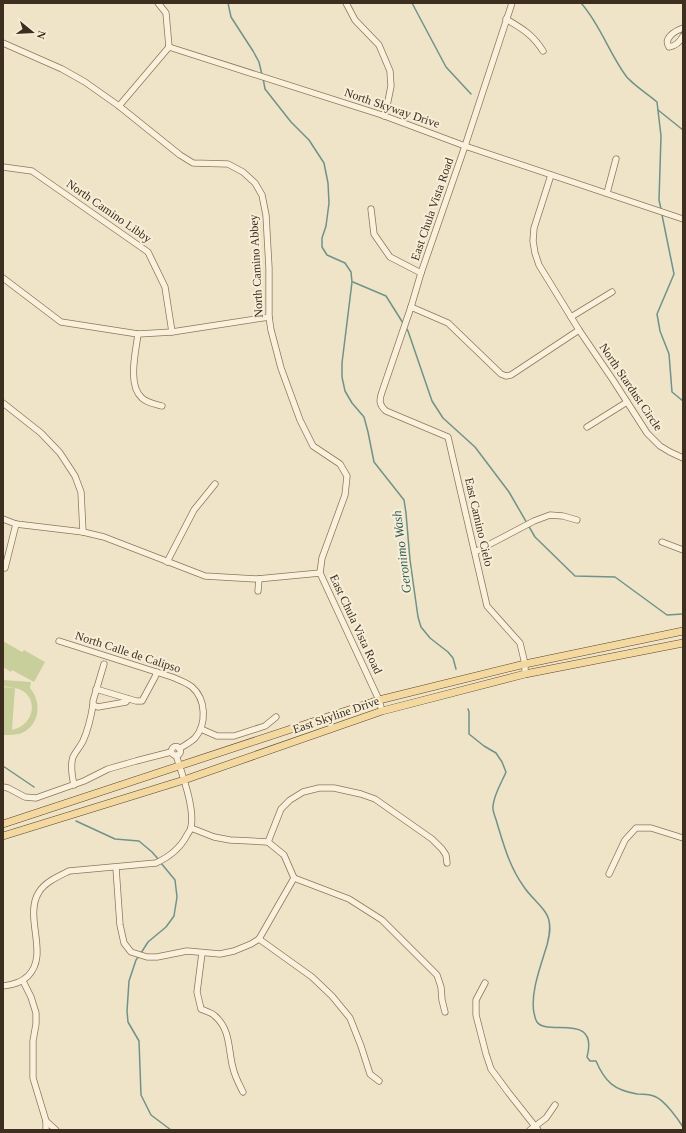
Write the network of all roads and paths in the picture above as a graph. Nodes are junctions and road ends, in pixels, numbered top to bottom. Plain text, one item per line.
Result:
1 (158, 3) edge
2 (346, 3) edge
3 (512, 3) edge
4 (506, 20) junction
5 (683, 28) edge
6 (683, 36) edge
7 (3, 43) edge
8 (169, 47) junction
9 (543, 51) dead end
10 (119, 106) junction
11 (384, 116) junction
12 (465, 146) junction
13 (616, 159) dead end
14 (3, 167) edge
15 (551, 175) junction
16 (607, 193) junction
17 (371, 209) dead end
18 (683, 219) edge
19 (421, 273) junction
20 (3, 278) edge
21 (612, 292) dead end
22 (411, 307) junction
23 (269, 317) junction
24 (571, 317) junction
25 (579, 330) junction
26 (172, 332) junction
27 (138, 334) junction
28 (627, 402) junction
29 (3, 403) edge
30 (162, 406) dead end
31 (381, 406) joint
32 (587, 427) dead end
33 (683, 458) edge
34 (347, 476) joint
35 (216, 484) dead end
36 (3, 519) edge
37 (577, 520) dead end
38 (16, 524) junction
39 (83, 532) junction
40 (662, 542) dead end
41 (683, 550) edge
42 (475, 552) junction
43 (167, 562) junction
44 (5, 568) dead end
45 (320, 573) junction
46 (259, 579) junction
47 (258, 592) dead end
48 (683, 631) edge
49 (59, 641) dead end
50 (683, 643) edge
51 (104, 664) dead end
52 (525, 664) junction
53 (157, 672) junction
54 (525, 674) junction
55 (96, 689) junction
56 (128, 699) junction
57 (379, 700) junction
58 (93, 705) junction
59 (382, 711) junction
60 (276, 716) dead end
61 (201, 729) junction
62 (174, 754) junction
63 (180, 766) junction
64 (184, 780) junction
65 (74, 785) junction
66 (3, 787) edge
67 (3, 824) edge
68 (191, 828) junction
69 (3, 836) edge
70 (683, 838) edge
71 (268, 842) junction
72 (447, 863) dead end
73 (116, 868) junction
74 (609, 874) dead end
75 (294, 878) junction
76 (258, 939) junction
77 (202, 953) junction
78 (23, 981) junction
79 (485, 983) dead end
80 (3, 986) edge
81 (445, 1012) dead end
82 (379, 1081) dead end
83 (243, 1092) dead end
84 (555, 1105) dead end
85 (46, 1121) junction
86 (534, 1129) edge
87 (46, 1130) edge
88 (56, 1130) edge

1 - 8 street
2 - 11 street
3 - 4 street, East Chula Vista Road
4 - 9 street
4 - 12 street, East Chula Vista Road
5 - 6 street
7 - 10 street, North Camino Abbey
8 - 10 street
8 - 11 street, North Skyway Drive
10 - 23 street, North Camino Abbey
11 - 12 street, North Skyway Drive
12 - 15 street, North Skyway Drive
12 - 19 street, East Chula Vista Road
13 - 16 street
14 - 26 street, North Camino Libby
15 - 16 street, North Skyway Drive
15 - 24 street, North Stardust Circle
16 - 18 street, North Skyway Drive
17 - 19 street
19 - 22 street, East Chula Vista Road
20 - 27 street
21 - 24 street
22 - 25 street
22 - 31 street, East Chula Vista Road
23 - 26 street
23 - 34 street, North Camino Abbey
24 - 25 street, North Stardust Circle
25 - 28 street, North Stardust Circle
26 - 27 street
27 - 30 street
28 - 32 street
28 - 33 street, North Stardust Circle
29 - 39 street
31 - 42 street, East Camino Cielo
34 - 45 street, East Chula Vista Road
35 - 43 street
36 - 38 street
37 - 42 street
38 - 39 street
38 - 44 street
39 - 43 street
40 - 41 street
42 - 52 street, East Camino Cielo
43 - 46 street
45 - 46 street
45 - 57 street, East Chula Vista Road
46 - 47 street
48 - 52 main road, East Skyline Drive
49 - 53 street, North Calle de Calipso
50 - 54 main road, East Skyline Drive
51 - 55 street
52 - 54 street, East Camino Cielo
52 - 57 main road, East Skyline Drive
53 - 56 street
53 - 61 street, North Calle de Calipso
54 - 59 main road, East Skyline Drive
55 - 56 street
55 - 58 street
56 - 58 street
57 - 59 street, East Chula Vista Road
57 - 63 main road, East Skyline Drive
58 - 65 street
59 - 64 main road, East Skyline Drive
60 - 61 street
61 - 62 street
62 - 63 street
62 - 65 street
63 - 64 street
63 - 67 main road, East Skyline Drive
64 - 68 street
64 - 69 main road, East Skyline Drive
65 - 66 street
68 - 71 street
68 - 73 street
70 - 74 street
71 - 72 street
71 - 75 street
73 - 77 street
73 - 78 street
75 - 76 street
75 - 81 street
76 - 77 street
76 - 82 street
77 - 83 street
78 - 80 street
78 - 85 street
79 - 86 street
84 - 86 street
85 - 87 street
85 - 88 street

